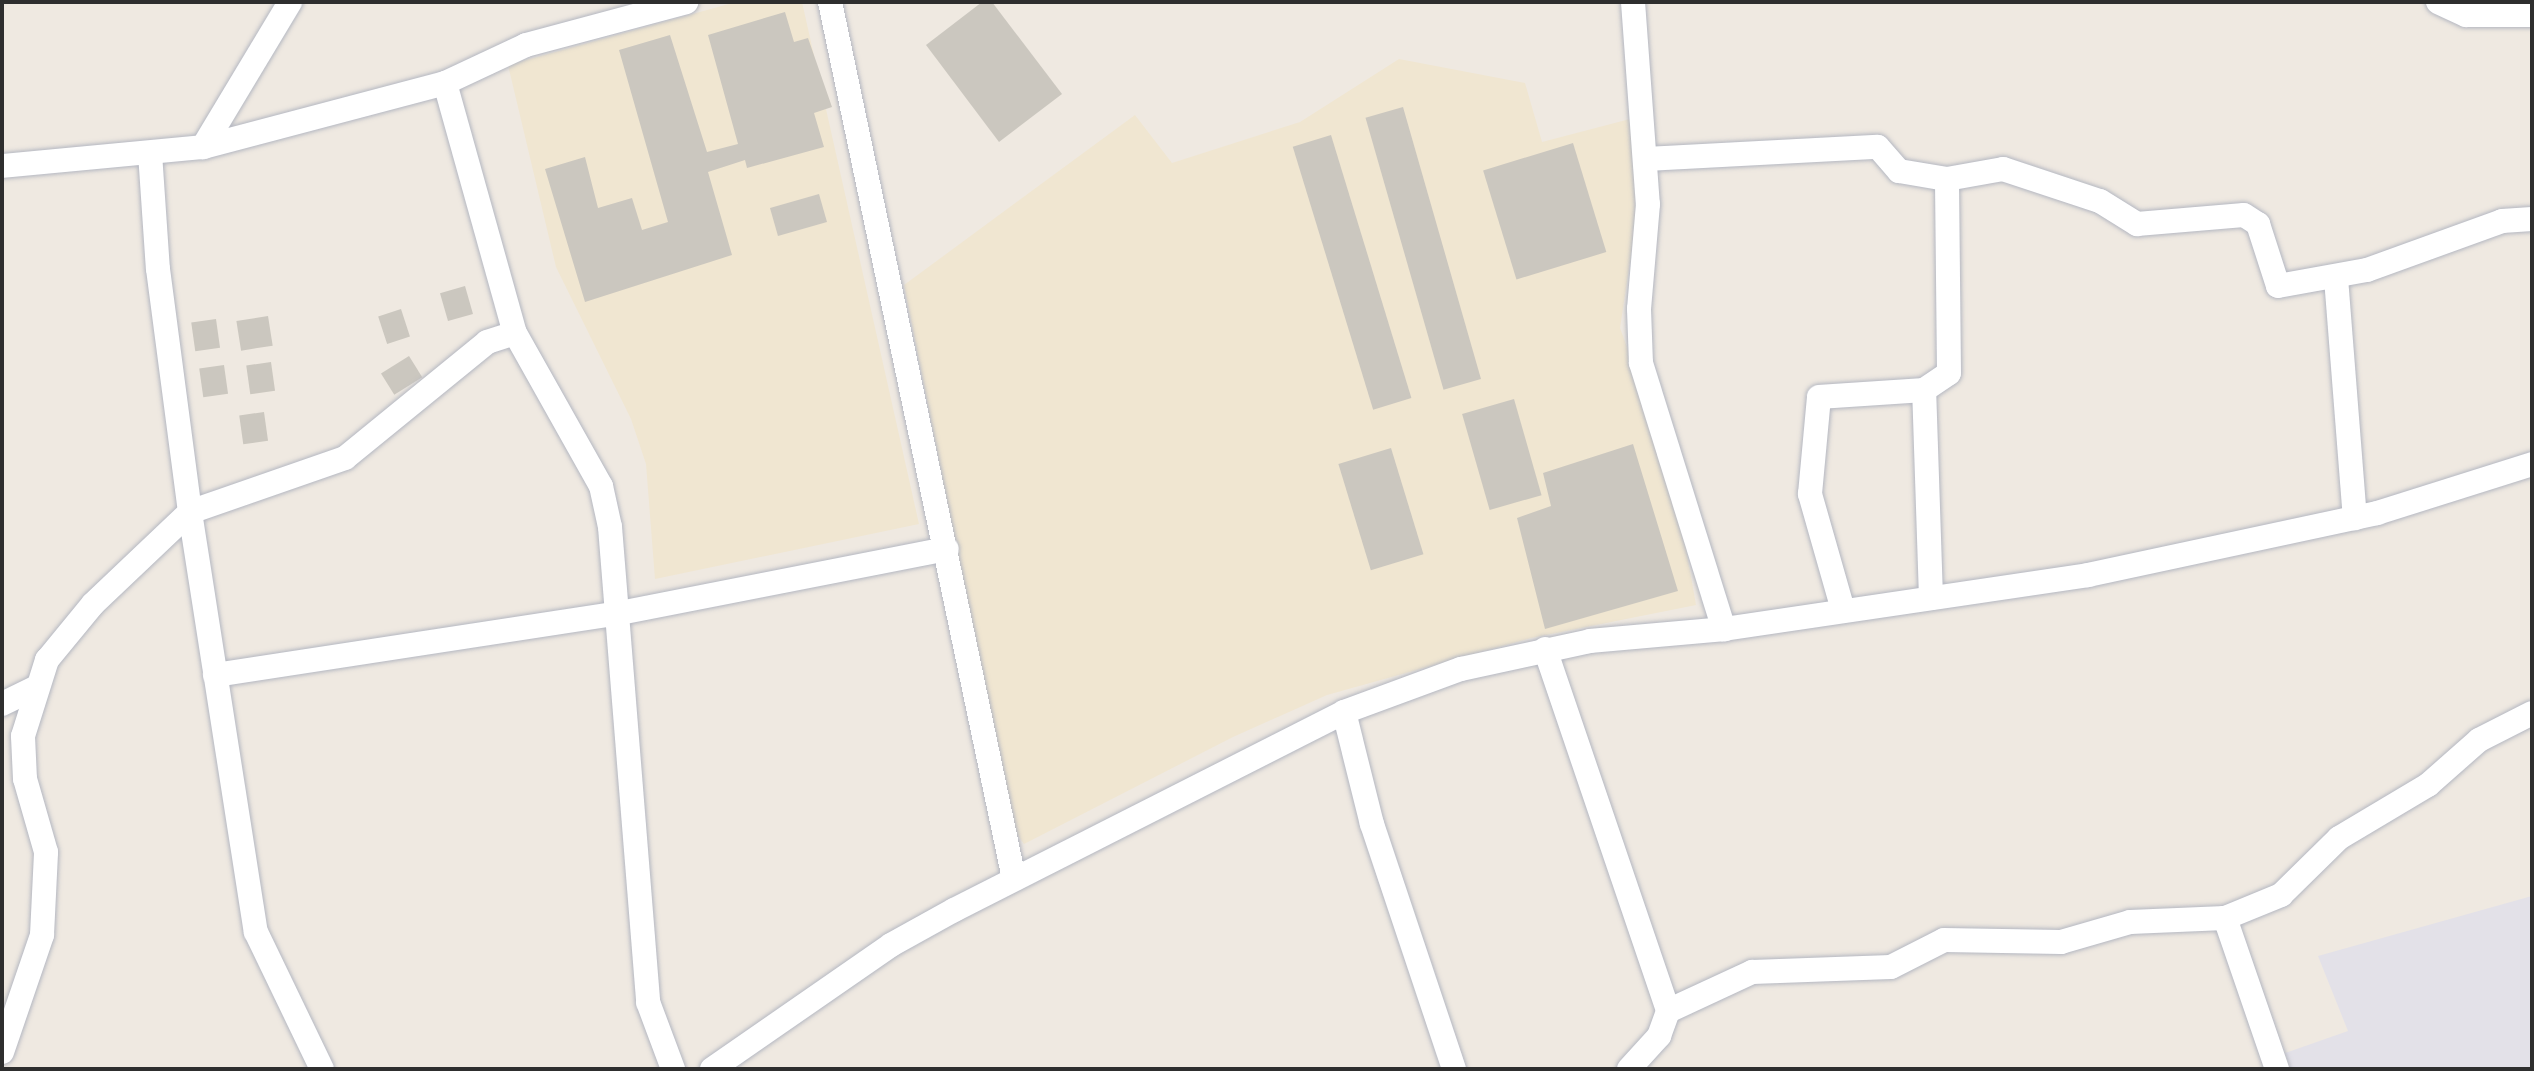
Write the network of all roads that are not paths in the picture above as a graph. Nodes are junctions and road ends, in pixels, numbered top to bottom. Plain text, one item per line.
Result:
1 (290, 2) edge
2 (686, 2) edge
3 (830, 2) edge
4 (1633, 2) edge
5 (2438, 2) edge
6 (2532, 15) edge
7 (445, 83) junction
8 (203, 147) junction
9 (150, 153) junction
10 (1646, 159) junction
11 (2, 166) edge
12 (1947, 179) junction
13 (2532, 219) edge
14 (2336, 278) junction
15 (515, 333) junction
16 (1924, 390) junction
17 (2532, 464) edge
18 (190, 512) junction
19 (2355, 518) junction
20 (947, 549) junction
21 (1931, 598) junction
22 (1843, 610) junction
23 (615, 614) junction
24 (1724, 629) junction
25 (1545, 649) junction
26 (215, 675) junction
27 (35, 688) junction
28 (2, 704) edge
29 (1344, 712) junction
30 (2532, 713) edge
31 (1014, 879) junction
32 (2225, 918) junction
33 (1668, 1011) junction
34 (2, 1052) edge
35 (322, 1069) edge
36 (673, 1069) edge
37 (712, 1069) edge
38 (1454, 1069) edge
39 (1629, 1069) edge
40 (2277, 1069) edge

1 - 8 street
2 - 7 street
3 - 20 street
4 - 10 street
5 - 6 street
7 - 8 street
7 - 15 street
8 - 9 street
9 - 11 street
9 - 18 street
10 - 12 street
10 - 24 street
12 - 14 street
12 - 16 street
13 - 14 street
14 - 19 street
15 - 18 street
15 - 23 street
16 - 21 street
16 - 22 street
17 - 19 street
18 - 26 street
18 - 27 street
19 - 21 street
20 - 23 street
20 - 31 street
21 - 22 street
22 - 24 street
23 - 26 street
23 - 36 street
24 - 25 street
25 - 29 street
25 - 33 street
26 - 35 street
27 - 28 street
27 - 34 street
29 - 31 street
29 - 38 street
30 - 32 street
31 - 37 street
32 - 33 street
32 - 40 street
33 - 39 street

